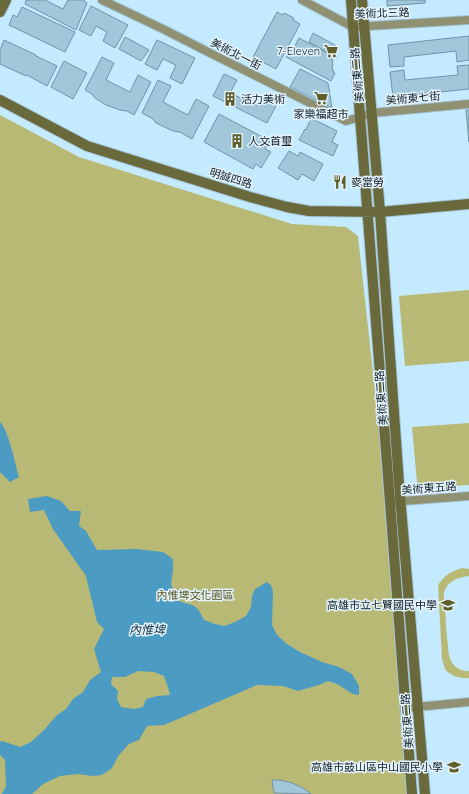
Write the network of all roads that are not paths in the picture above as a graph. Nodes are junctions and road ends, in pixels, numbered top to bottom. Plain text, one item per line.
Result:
1 (6, 0) edge
2 (102, 0) edge
3 (302, 0) edge
4 (351, 0) edge
5 (362, 0) edge
6 (0, 12) edge
7 (469, 20) edge
8 (365, 26) junction
9 (353, 27) junction
10 (0, 100) edge
11 (469, 104) edge
12 (372, 113) junction
13 (360, 117) junction
14 (469, 204) edge
15 (380, 212) junction
16 (367, 213) junction
17 (469, 496) edge
18 (401, 501) junction
19 (390, 502) junction
20 (469, 702) edge
21 (418, 706) junction
22 (406, 708) junction
23 (412, 794) edge
24 (425, 794) edge

1 - 6 street
2 - 13 street, 美術北一街
3 - 9 street, 美術北三路
4 - 9 street, 美術東二路
5 - 8 street, 美術東二路
7 - 8 street, 美術北三路
8 - 9 street, 美術北三路
8 - 12 street, 美術東二路
9 - 13 street, 美術東二路
10 - 16 street, 明誠四路
11 - 12 street, 美術東七街
12 - 13 street, 美術東七街
12 - 15 street, 美術東二路
13 - 16 street, 美術東二路
14 - 15 street, 明誠四路
15 - 16 street, 明誠四路
15 - 18 street, 美術東二路
16 - 19 street, 美術東二路
17 - 18 street, 美術東五路
18 - 19 street, 美術東五路
18 - 21 street, 美術東二路
19 - 22 street, 美術東二路
20 - 21 street
21 - 22 street
21 - 24 street, 美術東二路
22 - 23 street, 美術東二路

